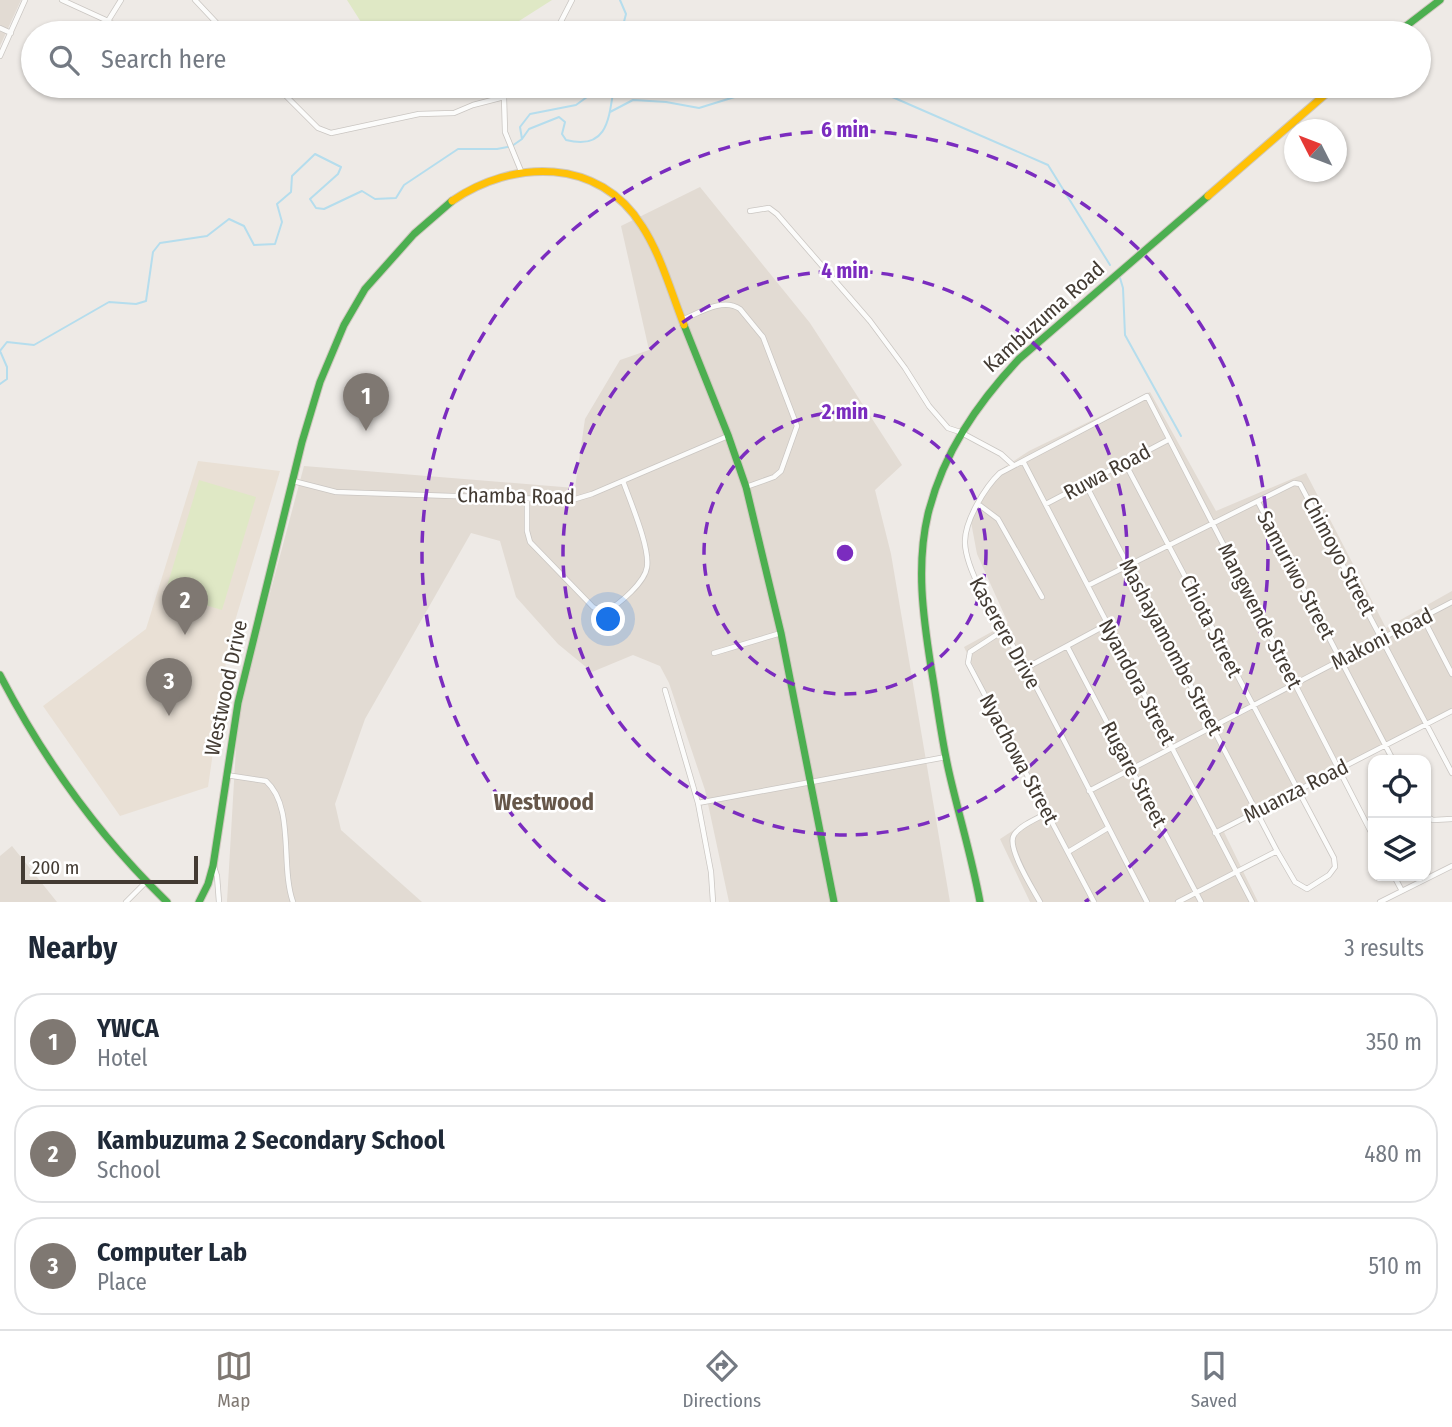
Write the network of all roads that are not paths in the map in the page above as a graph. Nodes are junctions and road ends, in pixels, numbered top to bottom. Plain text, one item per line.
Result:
1 (25, 0) edge
2 (62, 0) edge
3 (121, 0) edge
4 (195, 0) edge
5 (572, 0) edge
6 (1440, 0) edge
7 (108, 21) joint
8 (215, 21) edge
9 (561, 21) edge
10 (1412, 21) edge
11 (0, 28) edge
12 (11, 33) junction
13 (0, 56) edge
14 (288, 98) edge
15 (500, 98) edge
16 (504, 98) edge
17 (1321, 98) edge
18 (521, 171) junction
19 (750, 211) dead end
20 (681, 320) junction
21 (1147, 396) joint
22 (960, 432) junction
23 (729, 435) junction
24 (1168, 440) junction
25 (1023, 461) junction
26 (1125, 463) junction
27 (1013, 465) junction
28 (293, 481) junction
29 (623, 481) junction
30 (1085, 483) junction
31 (746, 487) junction
32 (527, 500) junction
33 (1258, 502) junction
34 (978, 504) junction
35 (1046, 504) junction
36 (1212, 523) junction
37 (1170, 545) junction
38 (1128, 566) junction
39 (1089, 585) junction
40 (1042, 597) dead end
41 (1452, 602) edge
42 (1423, 618) junction
43 (1107, 625) junction
44 (1004, 630) junction
45 (781, 633) junction
46 (1382, 638) junction
47 (1067, 646) junction
48 (714, 653) dead end
49 (1340, 660) junction
50 (1026, 668) junction
51 (1452, 674) edge
52 (0, 676) edge
53 (1294, 684) junction
54 (665, 690) dead end
55 (1252, 706) junction
56 (1452, 711) edge
57 (1427, 725) junction
58 (1213, 727) junction
59 (1385, 745) junction
60 (1172, 748) junction
61 (1390, 755) edge
62 (946, 757) junction
63 (1131, 769) junction
64 (1339, 770) junction
65 (1452, 774) edge
66 (226, 775) junction
67 (811, 783) junction
68 (1298, 789) junction
69 (1089, 791) junction
70 (698, 803) junction
71 (1257, 811) junction
72 (1047, 813) junction
73 (1430, 818) edge
74 (1452, 819) edge
75 (1368, 826) edge
76 (1108, 828) junction
77 (1214, 833) junction
78 (1277, 851) junction
79 (1068, 852) junction
80 (214, 866) junction
81 (1452, 866) edge
82 (1236, 872) junction
83 (1397, 881) edge
84 (146, 882) junction
85 (1402, 891) junction
86 (1196, 892) junction
87 (126, 902) edge
88 (167, 902) edge
89 (199, 902) edge
90 (219, 902) edge
91 (293, 902) edge
92 (713, 902) edge
93 (834, 902) edge
94 (980, 902) edge
95 (1040, 902) edge
96 (1094, 902) edge
97 (1147, 902) edge
98 (1178, 902) edge
99 (1201, 902) edge
100 (1252, 902) edge
101 (1380, 902) edge

1 - 12 street
2 - 7 street
3 - 7 street
4 - 8 street
5 - 9 street
6 - 10 street
11 - 12 street
12 - 13 street
14 - 15 street
16 - 18 street
17 - 22 street, Kambuzuma Road
18 - 20 street
18 - 28 street, Westwood Drive
19 - 22 street
20 - 23 street
20 - 31 street
21 - 24 street, Mangwende Street
21 - 25 street, Kaserere Drive
22 - 27 street
22 - 62 street, Kambuzuma Road
23 - 29 street, Chamba Road
23 - 31 street
24 - 26 street, Ruwa Road
24 - 36 street, Mangwende Street
25 - 27 street, Kaserere Drive
25 - 35 street, Nyandora Street
26 - 30 street, Ruwa Road
26 - 37 street, Chiota Street
27 - 34 street, Kaserere Drive
28 - 32 street, Chamba Road
28 - 66 street, Westwood Drive
29 - 32 street, Chamba Road
29 - 32 street
30 - 35 street, Ruwa Road
30 - 38 street, Mashayamombe Street
31 - 45 street
33 - 36 street
33 - 46 street, Chimoyo Street
33 - 49 street, Samuriwo Street
34 - 40 street
34 - 44 street, Kaserere Drive
35 - 39 street, Nyandora Street
36 - 37 street
36 - 53 street, Mangwende Street
37 - 38 street
37 - 55 street, Chiota Street
38 - 39 street
38 - 58 street, Mashayamombe Street
39 - 43 street, Nyandora Street
41 - 42 street, Makoni Road
42 - 46 street, Makoni Road
42 - 51 street
43 - 47 street
43 - 60 street, Nyandora Street
44 - 50 street, Kaserere Drive
44 - 72 street, Nyachowa Street
45 - 48 street
45 - 67 street
46 - 49 street, Makoni Road
46 - 57 street, Chimoyo Street
47 - 50 street
47 - 63 street, Rugare Street
49 - 53 street, Makoni Road
49 - 59 street, Samuriwo Street
50 - 69 street, Kaserere Drive
52 - 84 street
53 - 55 street, Makoni Road
53 - 64 street, Mangwende Street
54 - 70 street
55 - 58 street, Makoni Road
55 - 68 street, Chiota Street
56 - 57 street, Muanza Road
57 - 59 street, Muanza Road
57 - 65 street, Chimoyo Street
58 - 60 street, Makoni Road
58 - 71 street, Mashayamombe Street
59 - 61 street, Samuriwo Street
59 - 64 street, Muanza Road
60 - 63 street, Makoni Road
60 - 77 street, Nyandora Street
62 - 67 street
62 - 94 street, Kambuzuma Road
63 - 69 street, Makoni Road
63 - 86 street, Rugare Street
64 - 68 street, Muanza Road
64 - 75 street, Mangwende Street
66 - 80 street, Westwood Drive
66 - 91 street
67 - 70 street
67 - 93 street
68 - 71 street, Muanza Road
68 - 78 street, Chiota Street
69 - 76 street, Kaserere Drive
70 - 92 street
71 - 77 street, Muanza Road
71 - 78 street, Mashayamombe Street
72 - 79 street, Nyachowa Street
72 - 95 street
73 - 74 street
76 - 79 street
76 - 97 street, Kaserere Drive
77 - 82 street, Nyandora Street
78 - 82 street
79 - 96 street, Nyachowa Street
80 - 89 street, Westwood Drive
80 - 90 street
81 - 85 street
82 - 86 street
82 - 100 street, Nyandora Street
83 - 85 street
84 - 87 street
84 - 88 street
85 - 101 street
86 - 98 street
86 - 99 street, Rugare Street

